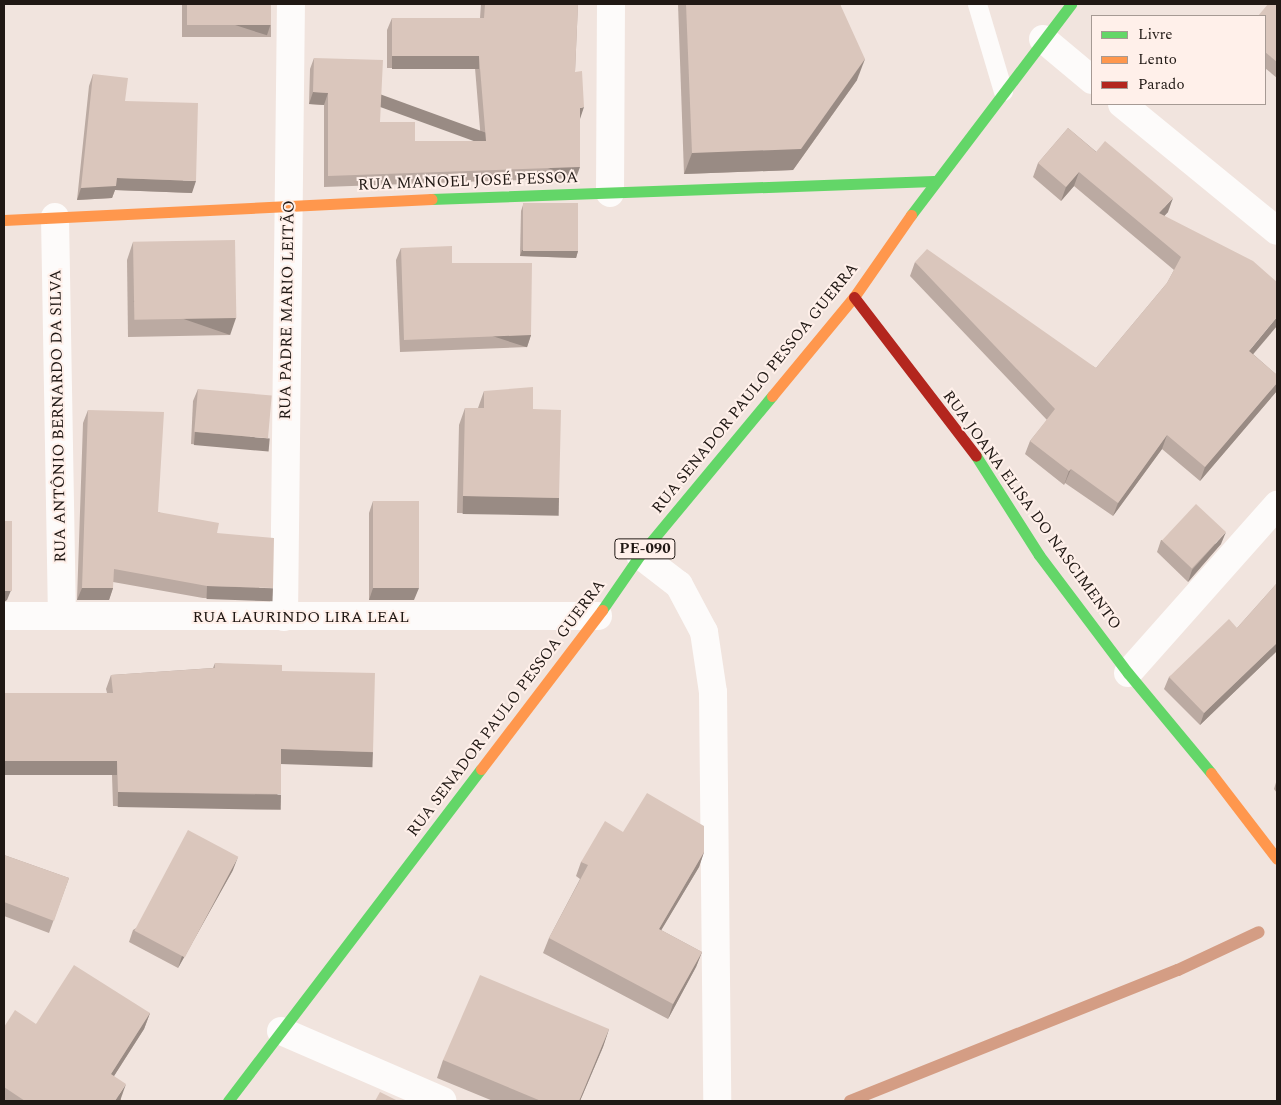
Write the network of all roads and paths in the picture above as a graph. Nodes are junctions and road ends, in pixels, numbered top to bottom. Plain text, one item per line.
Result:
1 (291, 4) edge
2 (611, 4) edge
3 (977, 4) edge
4 (1070, 4) edge
5 (1043, 39) junction
6 (1091, 79) edge
7 (1003, 91) junction
8 (1123, 105) edge
9 (934, 181) junction
10 (610, 192) junction
11 (288, 204) junction
12 (55, 217) junction
13 (4, 220) edge
14 (1277, 231) edge
15 (854, 297) junction
16 (1277, 506) edge
17 (640, 554) junction
18 (4, 616) edge
19 (62, 616) junction
20 (598, 616) junction
21 (284, 617) junction
22 (1128, 673) junction
23 (1277, 859) edge
24 (282, 1031) junction
25 (228, 1101) edge
26 (443, 1101) edge
27 (717, 1101) edge

1 - 11 street, RUA PADRE MARIO LEITÃO
2 - 10 street
3 - 7 lane
4 - 5 street, RUA SENADOR PAULO PESSOA GUERRA / PE-090
5 - 6 street
5 - 7 street, RUA SENADOR PAULO PESSOA GUERRA / PE-090
7 - 9 street, RUA SENADOR PAULO PESSOA GUERRA / PE-090
8 - 14 street
9 - 10 street, RUA MANOEL JOSÉ PESSOA
9 - 15 street, RUA SENADOR PAULO PESSOA GUERRA / PE-090
10 - 11 street, RUA MANOEL JOSÉ PESSOA
11 - 12 street, RUA MANOEL JOSÉ PESSOA
11 - 21 street, RUA PADRE MARIO LEITÃO
12 - 13 street, RUA MANOEL JOSÉ PESSOA
12 - 19 street, RUA ANTÔNIO BERNARDO DA SILVA
15 - 17 street, RUA SENADOR PAULO PESSOA GUERRA / PE-090
15 - 22 street, RUA JOANA ELISA DO NASCIMENTO
16 - 22 street
17 - 20 street, RUA SENADOR PAULO PESSOA GUERRA / PE-090
17 - 27 street
18 - 19 street, RUA LAURINDO LIRA LEAL
19 - 21 street, RUA LAURINDO LIRA LEAL
20 - 21 street, RUA LAURINDO LIRA LEAL
20 - 24 street, RUA SENADOR PAULO PESSOA GUERRA / PE-090
22 - 23 street, RUA JOANA ELISA DO NASCIMENTO
24 - 25 street, RUA SENADOR PAULO PESSOA GUERRA / PE-090
24 - 26 street

